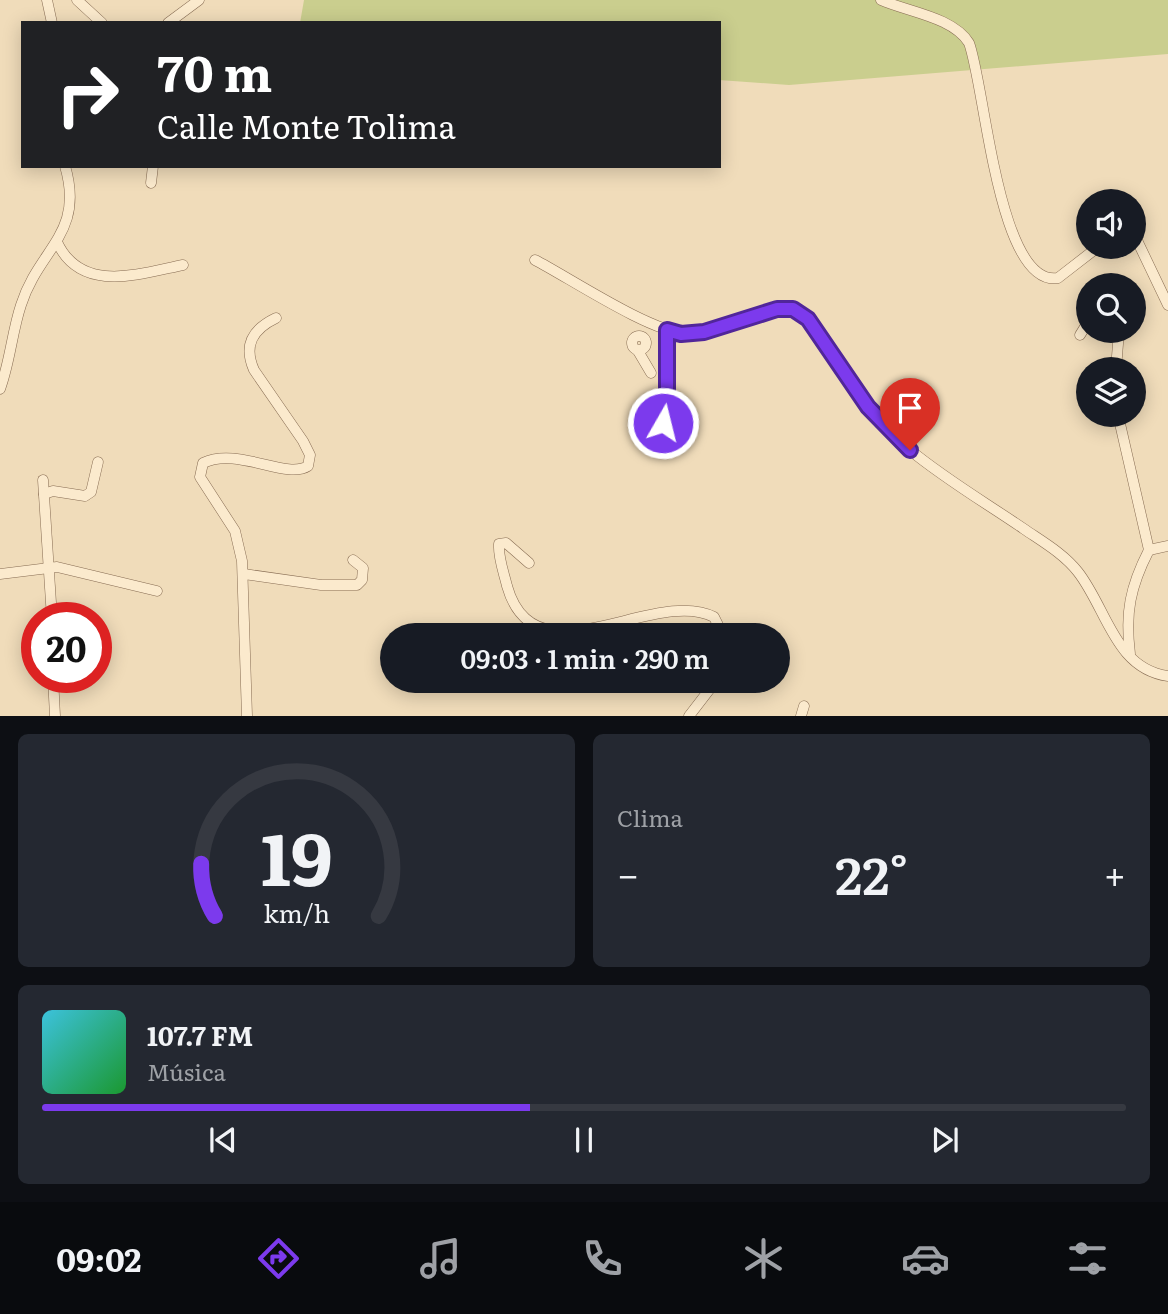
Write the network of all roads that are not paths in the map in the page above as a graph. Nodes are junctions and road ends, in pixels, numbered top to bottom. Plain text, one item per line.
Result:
1 (47, 0) edge
2 (77, 0) edge
3 (881, 0) edge
4 (196, 1) edge
5 (52, 21) edge
6 (100, 21) edge
7 (171, 21) edge
8 (66, 168) edge
9 (153, 168) edge
10 (151, 183) dead end
11 (57, 242) junction
12 (1083, 259) edge
13 (1146, 259) edge
14 (535, 260) dead end
15 (183, 265) dead end
16 (1168, 305) edge
17 (276, 318) dead end
18 (643, 319) junction
19 (667, 330) junction
20 (651, 373) dead end
21 (0, 389) edge
22 (1121, 427) edge
23 (650, 437) dead end
24 (98, 462) dead end
25 (43, 480) dead end
26 (44, 494) junction
27 (1168, 546) edge
28 (1149, 550) junction
29 (353, 560) dead end
30 (529, 563) dead end
31 (50, 569) junction
32 (0, 574) edge
33 (244, 574) junction
34 (157, 592) dead end
35 (51, 602) edge
36 (535, 623) edge
37 (616, 623) edge
38 (717, 623) edge
39 (1130, 654) junction
40 (1168, 676) edge
41 (54, 693) edge
42 (707, 693) edge
43 (55, 716) edge
44 (247, 716) edge
45 (690, 716) edge

1 - 5 street
2 - 6 street
3 - 12 street
4 - 7 street
8 - 11 street
9 - 10 street
11 - 15 street
11 - 21 street
13 - 16 street
14 - 18 street
17 - 33 street
18 - 19 street
18 - 20 street
19 - 23 street
19 - 39 street
22 - 28 street
24 - 26 street
25 - 26 street
26 - 31 street
27 - 28 street
28 - 39 street
29 - 33 street
30 - 36 street
31 - 32 street
31 - 34 street
31 - 35 street
33 - 44 street
37 - 38 street
39 - 40 street
41 - 43 street
42 - 45 street

